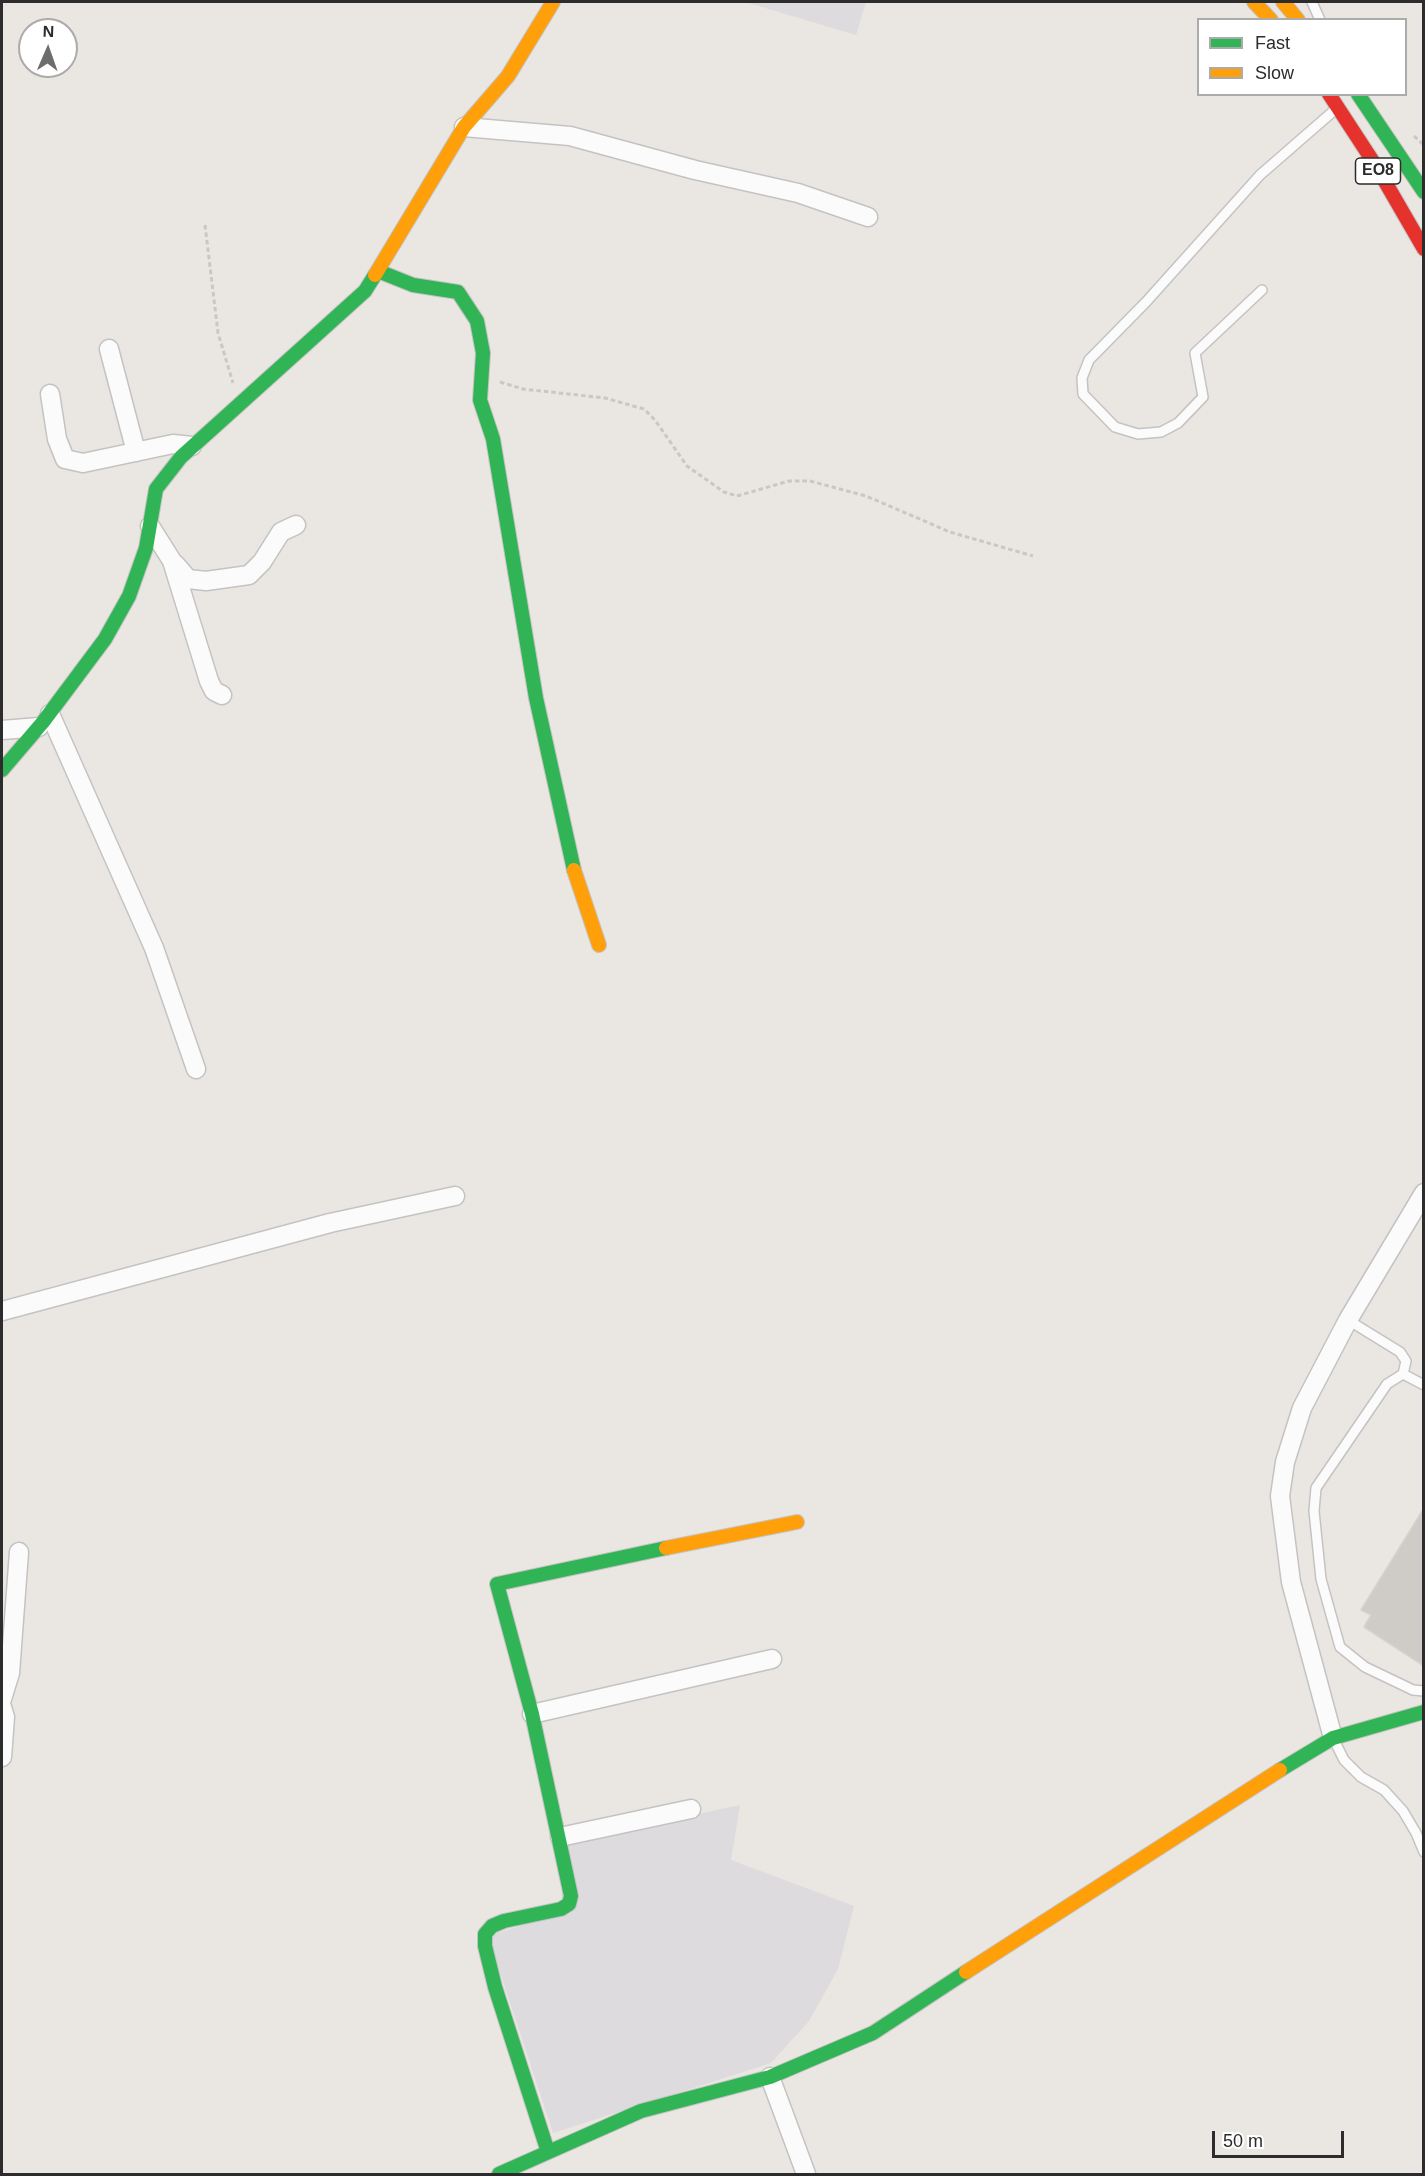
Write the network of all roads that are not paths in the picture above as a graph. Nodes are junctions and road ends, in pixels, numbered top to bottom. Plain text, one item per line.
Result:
1 (553, 2) edge
2 (1254, 2) edge
3 (1283, 2) edge
4 (1312, 2) edge
5 (1269, 18) edge
6 (1296, 18) edge
7 (1319, 18) edge
8 (1330, 96) edge
9 (1359, 96) edge
10 (1338, 106) junction
11 (464, 127) junction
12 (1424, 192) edge
13 (868, 217) dead end
14 (1424, 249) edge
15 (378, 270) junction
16 (1262, 290) dead end
17 (110, 349) dead end
18 (50, 394) dead end
19 (192, 447) junction
20 (136, 452) junction
21 (296, 525) dead end
22 (150, 526) junction
23 (172, 561) junction
24 (222, 695) dead end
25 (44, 720) junction
26 (2, 730) edge
27 (2, 770) edge
28 (599, 945) dead end
29 (196, 1069) dead end
30 (1424, 1192) edge
31 (455, 1196) dead end
32 (2, 1311) edge
33 (1348, 1320) junction
34 (1403, 1374) junction
35 (1424, 1385) edge
36 (797, 1522) dead end
37 (19, 1552) dead end
38 (772, 1659) dead end
39 (1424, 1691) edge
40 (2, 1699) edge
41 (2, 1707) edge
42 (1424, 1712) edge
43 (532, 1714) junction
44 (1333, 1738) junction
45 (2, 1757) edge
46 (692, 1809) dead end
47 (560, 1836) junction
48 (1424, 1852) edge
49 (770, 2077) junction
50 (548, 2152) junction
51 (500, 2175) edge
52 (806, 2175) edge

1 - 11 street
2 - 5 street
3 - 6 street
4 - 7 lane
8 - 10 street, ΕΟ8
9 - 12 street, ΕΟ8
10 - 14 street, ΕΟ8
10 - 16 lane
11 - 13 street
11 - 15 street
15 - 19 street
15 - 28 street
17 - 20 street
18 - 20 street
19 - 20 street
19 - 22 street
21 - 23 street
22 - 23 street
22 - 25 street
23 - 24 street
25 - 26 street
25 - 27 street
25 - 29 street
30 - 33 street
31 - 32 street
33 - 34 lane
33 - 44 street
34 - 35 lane
34 - 39 lane
36 - 43 street
37 - 40 street
38 - 43 street
41 - 45 street
42 - 44 street
43 - 47 street
44 - 48 lane
44 - 49 street
46 - 47 street
47 - 50 street
49 - 50 street
49 - 52 street
50 - 51 street

